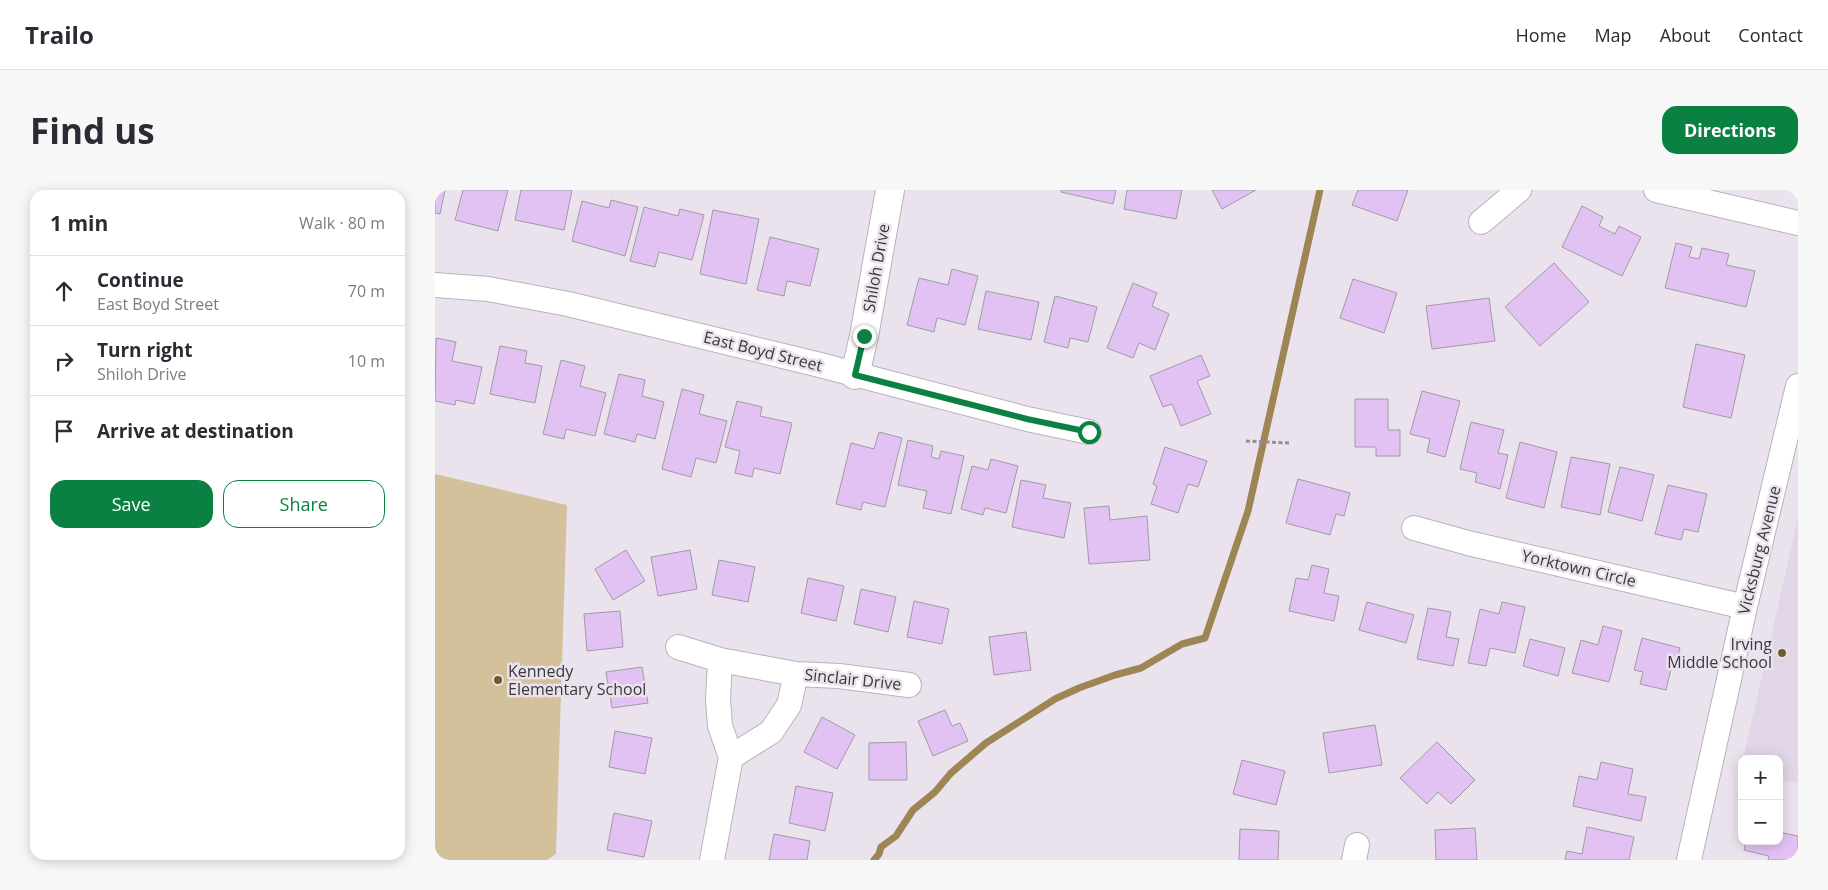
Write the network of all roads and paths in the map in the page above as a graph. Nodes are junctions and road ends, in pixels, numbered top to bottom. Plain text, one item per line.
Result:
1 (890, 190) edge
2 (1519, 190) edge
3 (1656, 190) edge
4 (1481, 222) dead end
5 (1798, 223) edge
6 (435, 285) edge
7 (855, 375) junction
8 (1798, 386) edge
9 (1089, 432) dead end
10 (1246, 441) dead end
11 (1289, 444) dead end
12 (1414, 528) dead end
13 (1745, 607) junction
14 (678, 646) dead end
15 (720, 660) junction
16 (796, 674) junction
17 (909, 685) dead end
18 (731, 756) junction
19 (712, 860) edge
20 (1689, 860) edge

1 - 7 street, Shiloh Drive
2 - 4 street
3 - 5 street
6 - 7 street, East Boyd Street
7 - 9 street, East Boyd Street
8 - 13 street, Vicksburg Avenue
10 - 11 path
12 - 13 street, Yorktown Circle
13 - 20 street, Vicksburg Avenue
14 - 15 street, Sinclair Drive
15 - 16 street, Sinclair Drive
15 - 18 street
16 - 17 street, Sinclair Drive
16 - 18 street, Sinclair Drive
18 - 19 street

